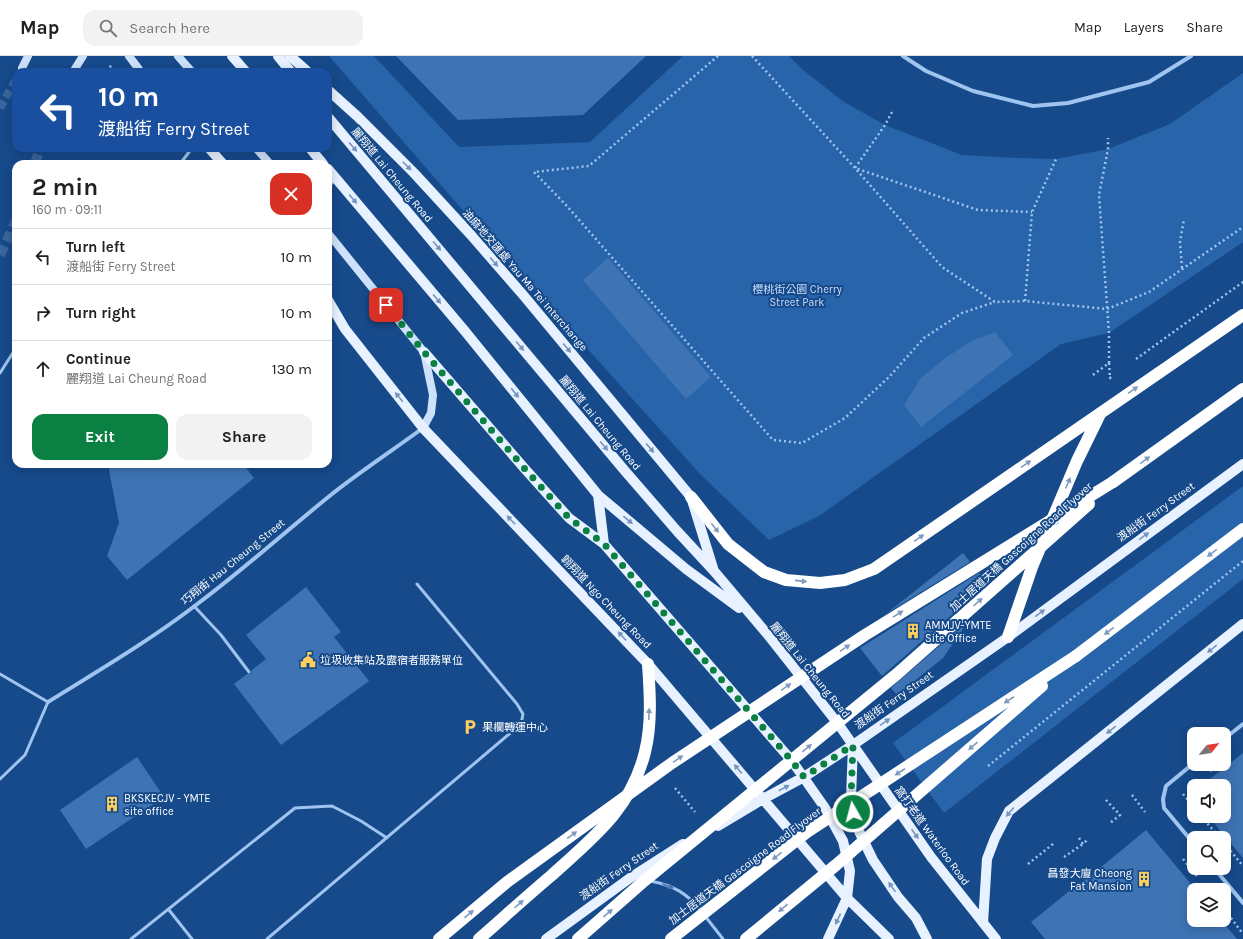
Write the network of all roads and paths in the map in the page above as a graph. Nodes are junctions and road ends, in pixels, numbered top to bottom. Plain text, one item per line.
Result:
1 (28, 56) edge
2 (83, 56) edge
3 (129, 56) edge
4 (178, 56) edge
5 (232, 56) edge
6 (278, 56) edge
7 (291, 56) edge
8 (718, 56) edge
9 (752, 56) edge
10 (903, 56) edge
11 (1190, 56) edge
12 (22, 68) dead end
13 (76, 68) edge
14 (138, 68) edge
15 (188, 68) edge
16 (242, 68) edge
17 (287, 68) edge
18 (295, 68) edge
19 (304, 68) edge
20 (332, 94) edge
21 (892, 112) dead end
22 (332, 122) edge
23 (1108, 138) dead end
24 (212, 152) edge
25 (260, 152) edge
26 (314, 152) edge
27 (1056, 159) dead end
28 (220, 160) edge
29 (266, 160) edge
30 (320, 160) edge
31 (855, 168) junction
32 (332, 174) edge
33 (336, 180) dead end
34 (332, 184) edge
35 (1032, 212) junction
36 (1184, 219) dead end
37 (1243, 227) edge
38 (332, 238) edge
39 (1182, 269) junction
40 (1243, 282) edge
41 (1025, 301) junction
42 (995, 302) junction
43 (332, 307) edge
44 (1107, 309) junction
45 (1243, 315) edge
46 (424, 352) junction
47 (12, 354) edge
48 (1135, 360) dead end
49 (1109, 363) junction
50 (0, 373) edge
51 (1116, 374) dead end
52 (1093, 375) dead end
53 (1243, 389) edge
54 (1101, 413) junction
55 (423, 428) junction
56 (1243, 464) edge
57 (1113, 482) junction
58 (598, 495) junction
59 (691, 497) junction
60 (1243, 529) edge
61 (604, 544) junction
62 (1243, 562) edge
63 (714, 571) junction
64 (417, 584) dead end
65 (194, 606) junction
66 (752, 617) junction
67 (1243, 624) edge
68 (1008, 637) junction
69 (1076, 656) junction
70 (648, 664) junction
71 (249, 672) dead end
72 (0, 674) edge
73 (48, 702) junction
74 (1243, 724) edge
75 (1231, 733) edge
76 (853, 745) junction
77 (988, 766) dead end
78 (1187, 769) edge
79 (804, 777) junction
80 (0, 780) edge
81 (675, 787) dead end
82 (763, 799) junction
83 (1106, 800) dead end
84 (1110, 823) dead end
85 (1207, 823) edge
86 (710, 830) junction
87 (1214, 831) edge
88 (1187, 836) edge
89 (386, 838) junction
90 (1079, 838) dead end
91 (1088, 839) dead end
92 (1053, 844) dead end
93 (1083, 844) junction
94 (1231, 851) edge
95 (1064, 857) dead end
96 (1028, 864) dead end
97 (1243, 866) edge
98 (1220, 875) edge
99 (630, 878) junction
100 (848, 898) junction
101 (1243, 903) edge
102 (169, 910) junction
103 (1231, 919) edge
104 (982, 923) junction
105 (1243, 934) edge
106 (131, 939) edge
107 (192, 939) edge
108 (267, 939) edge
109 (439, 939) edge
110 (479, 939) edge
111 (546, 939) edge
112 (578, 939) edge
113 (671, 939) edge
114 (723, 939) edge
115 (746, 939) edge
116 (828, 939) edge
117 (889, 939) edge
118 (927, 939) edge
119 (996, 939) edge

1 - 12 main road
2 - 13 main road
3 - 14 main road
4 - 15 main road
5 - 16 main road
6 - 17 main road
7 - 18 main road
7 - 19 main road, bridge
8 - 42 path
9 - 31 path
10 - 11 street
20 -> 59 main road, 油麻地交匯處 Yau Ma Tei Interchange
21 - 31 path
22 -> 63 main road, 麗翔道 Lai Cheung Road
23 - 44 path
24 - 28 main road
25 - 29 main road
26 - 30 main road
27 - 35 path
31 - 35 path
31 - 42 path
32 -> 58 main road
33 - 34 lane
35 - 41 path
36 - 39 path
37 - 39 path
38 - 46 main road
39 - 44 path
40 - 48 path
41 - 42 path
41 - 44 path
55 -> 43 main road
44 - 49 path
54 -> 45 highway
46 - 55 main road
46 - 61 main road
47 - 50 lane
49 - 51 path
49 - 52 path
57 -> 53 highway
59 -> 54 highway
68 -> 54 highway
55 - 65 street, 巧翔街 Hau Cheung Street
70 -> 55 main road, 翺翔道 Ngo Cheung Road
68 -> 56 main road, 渡船街 Ferry Street
109 -> 57 highway, bridge
112 -> 57 highway, 加士居道天橋 Gascoigne Road Flyover, bridge
58 - 61 main road
58 -> 66 main road
59 - 63 main road
60 -> 69 highway
61 - 79 main road
62 - 77 path
63 - 66 main road, 麗翔道 Lai Cheung Road
64 - 89 lane
65 - 71 lane
65 - 73 street, 巧翔街 Hau Cheung Street
66 - 76 main road, 麗翔道 Lai Cheung Road
67 -> 104 main road
76 -> 68 main road, 渡船街 Ferry Street
69 -> 113 highway, 加士居道天橋 Gascoigne Road Flyover, bridge
69 -> 115 highway, bridge
82 -> 70 main road, 翺翔道 Ngo Cheung Road
110 -> 70 highway
72 - 73 lane
73 - 80 lane
74 - 75 street
76 - 79 main road, 渡船街 Ferry Street
76 -> 104 main road, 窩打老道 Waterloo Road
118 -> 76 main road
78 - 88 street
82 -> 79 main road, 渡船街 Ferry Street
79 - 100 main road
81 - 86 path
82 - 86 main road, 渡船街 Ferry Street
82 - 100 main road
83 - 84 path
85 - 87 path
86 - 99 main road, 渡船街 Ferry Street
89 - 102 lane
89 - 108 lane
90 - 93 path
91 - 93 path
92 - 96 path
93 - 95 path
94 - 97 path
98 - 101 street
99 - 111 main road, 渡船街 Ferry Street
99 -> 114 lane
100 -> 116 main road
100 - 117 main road
102 - 106 lane
102 - 107 lane
103 - 105 path
104 - 119 main road, 窩打老道 Waterloo Road

